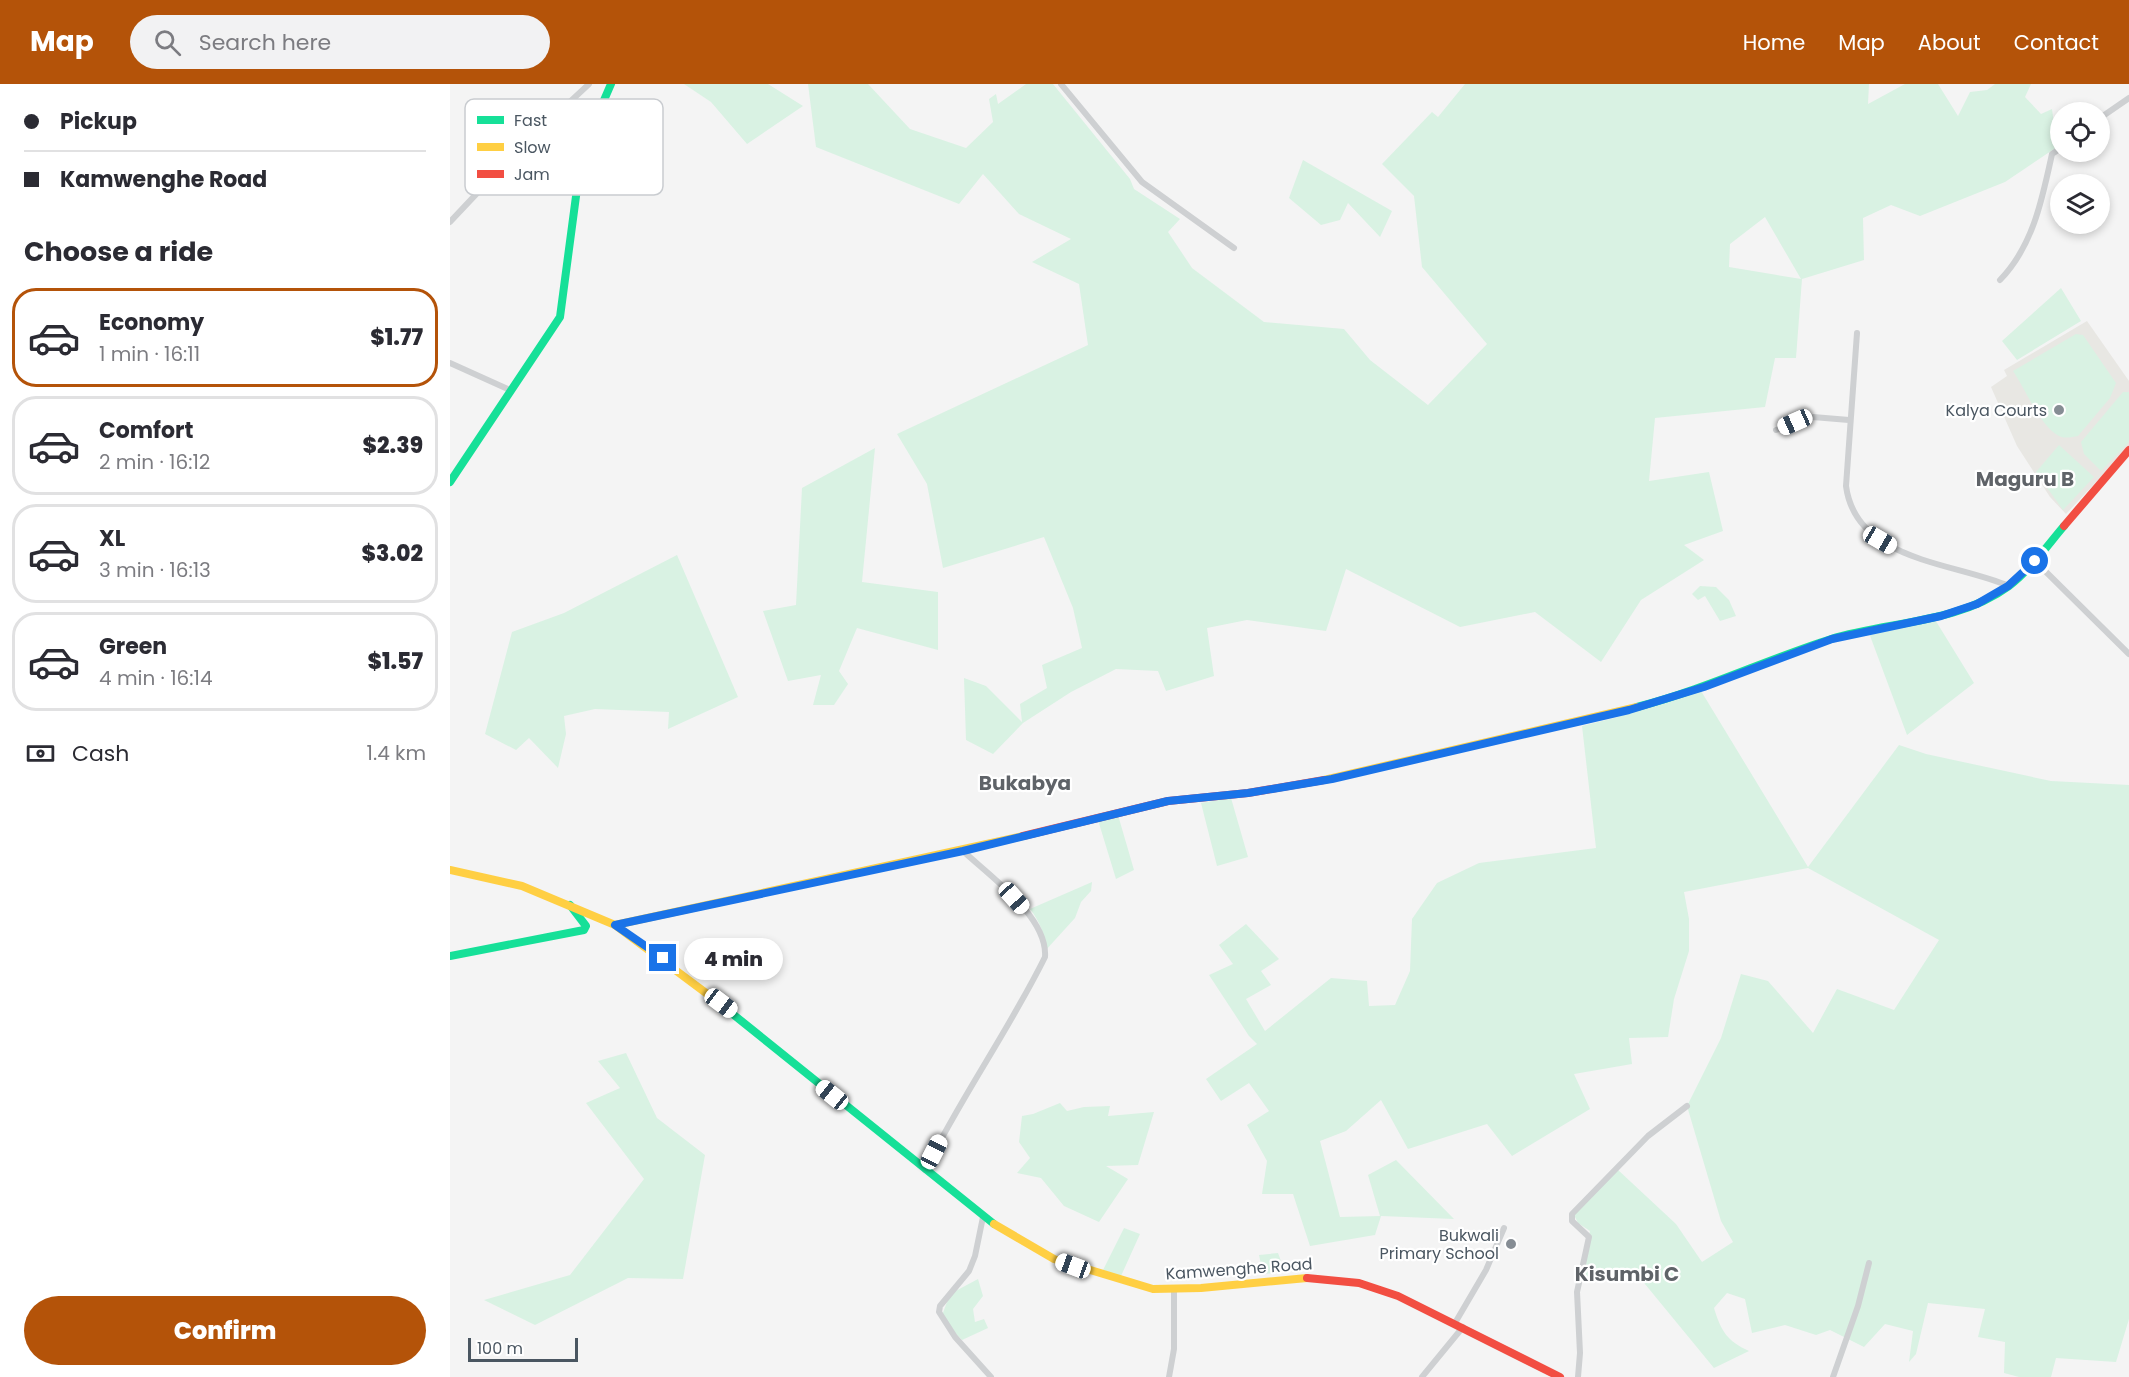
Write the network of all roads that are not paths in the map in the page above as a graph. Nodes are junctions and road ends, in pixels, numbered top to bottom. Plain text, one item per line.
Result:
1 (589, 84) edge
2 (611, 84) edge
3 (1061, 84) edge
4 (573, 99) edge
5 (605, 99) edge
6 (2129, 99) edge
7 (2110, 111) edge
8 (2050, 162) edge
9 (475, 195) edge
10 (577, 195) edge
11 (450, 222) edge
12 (1234, 248) dead end
13 (2000, 280) dead end
14 (1857, 333) dead end
15 (450, 363) edge
16 (510, 390) junction
17 (1849, 420) junction
18 (1776, 430) dead end
19 (2129, 450) edge
20 (450, 482) edge
21 (2035, 561) junction
22 (2008, 586) junction
23 (2129, 654) edge
24 (963, 851) junction
25 (450, 870) edge
26 (570, 905) junction
27 (615, 925) junction
28 (450, 956) edge
29 (1687, 1106) dead end
30 (925, 1170) junction
31 (983, 1217) junction
32 (1504, 1228) dead end
33 (1869, 1263) dead end
34 (1174, 1289) junction
35 (1459, 1325) junction
36 (991, 1377) edge
37 (1169, 1377) edge
38 (1422, 1377) edge
39 (1560, 1377) edge
40 (1578, 1377) edge
41 (1833, 1377) edge

1 - 4 street
2 - 5 street
3 - 12 street
6 - 7 street
8 - 13 street
9 - 11 street
10 - 16 street
14 - 17 street
15 - 16 street
16 - 20 street
17 - 18 street
17 - 22 street
19 - 21 street
21 - 22 street
21 - 23 street
22 - 24 street
24 - 27 street
24 - 30 street
25 - 26 street, Kamwenghe Road
26 - 27 street, Kamwenghe Road
26 - 28 street
27 - 30 street, Kamwenghe Road
29 - 40 street
30 - 31 street, Kamwenghe Road
31 - 34 street, Kamwenghe Road
31 - 36 street
32 - 35 street
33 - 41 street
34 - 35 street, Kamwenghe Road
34 - 37 street
35 - 38 street
35 - 39 street, Kamwenghe Road

